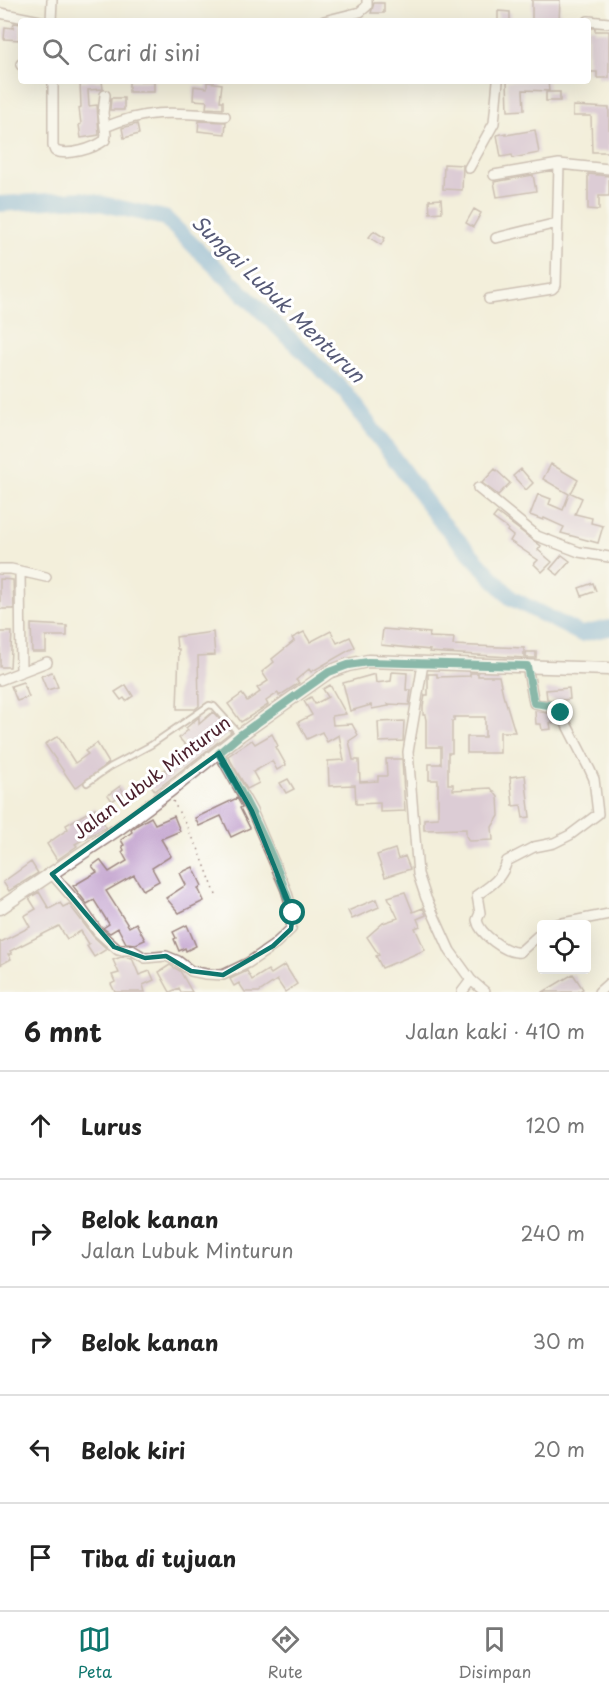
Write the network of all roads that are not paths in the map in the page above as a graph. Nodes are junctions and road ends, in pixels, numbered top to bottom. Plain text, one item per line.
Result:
1 (52, 0) edge
2 (367, 0) edge
3 (0, 13) edge
4 (25, 18) edge
5 (51, 18) edge
6 (336, 18) edge
7 (591, 21) edge
8 (609, 23) edge
9 (53, 84) edge
10 (498, 84) edge
11 (105, 94) dead end
12 (225, 116) dead end
13 (105, 127) junction
14 (559, 164) junction
15 (469, 168) dead end
16 (609, 169) edge
17 (494, 175) dead end
18 (557, 223) junction
19 (496, 237) dead end
20 (489, 299) dead end
21 (478, 488) dead end
22 (609, 557) edge
23 (0, 569) edge
24 (20, 571) junction
25 (46, 577) dead end
26 (47, 662) dead end
27 (423, 664) junction
28 (527, 666) junction
29 (609, 669) edge
30 (21, 672) junction
31 (0, 680) edge
32 (240, 735) junction
33 (219, 753) junction
34 (87, 783) dead end
35 (52, 874) junction
36 (0, 908) edge
37 (609, 914) edge
38 (578, 920) edge
39 (537, 937) edge
40 (471, 980) junction
41 (609, 983) edge
42 (462, 992) edge
43 (485, 992) edge
44 (599, 992) edge

1 - 5 street
2 - 6 street
3 - 4 street
7 - 8 street
9 - 13 street
10 - 15 street
11 - 13 street
12 - 13 street
14 - 16 street
14 - 17 street
14 - 18 street
18 - 19 street
18 - 20 street
21 - 22 street
23 - 24 street
24 - 25 street
24 - 30 street
26 - 30 street
27 - 28 street, Jalan Lubuk Minturun
27 - 32 street, Jalan Lubuk Minturun
27 - 40 street
28 - 29 street, Jalan Lubuk Minturun
28 - 39 street
30 - 31 street
32 - 33 street, Jalan Lubuk Minturun
32 - 34 lane
33 - 35 street, Jalan Lubuk Minturun
33 - 35 street
35 - 36 street, Jalan Lubuk Minturun
37 - 38 street
40 - 42 street
40 - 43 street
41 - 44 street

